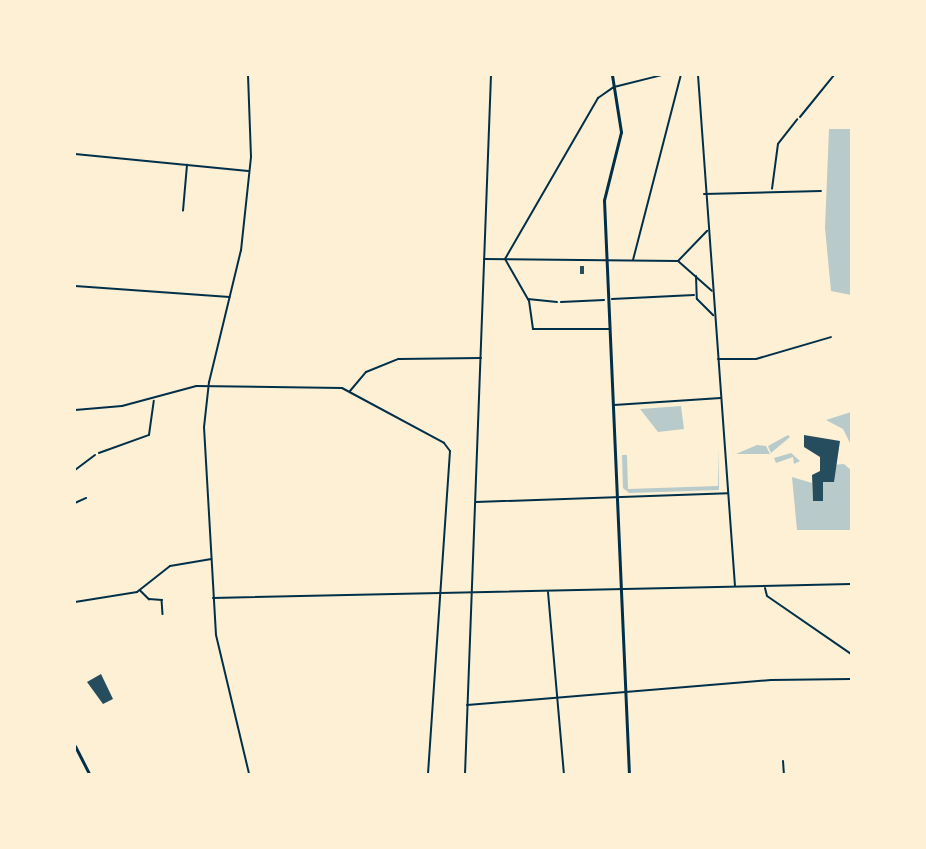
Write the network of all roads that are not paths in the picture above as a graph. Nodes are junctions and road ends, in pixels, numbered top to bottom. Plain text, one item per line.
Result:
1 (248, 75) edge
2 (491, 75) edge
3 (612, 75) edge
4 (662, 75) edge
5 (681, 75) edge
6 (698, 75) edge
7 (834, 75) edge
8 (614, 87) junction
9 (800, 117) road end
10 (75, 154) edge
11 (187, 165) junction
12 (249, 171) junction
13 (821, 191) dead end
14 (704, 194) junction
15 (183, 211) dead end
16 (707, 231) junction
17 (484, 259) junction
18 (505, 260) junction
19 (608, 260) junction
20 (633, 260) junction
21 (678, 261) junction
22 (696, 276) junction
23 (75, 286) edge
24 (712, 291) junction
25 (230, 297) junction
26 (528, 299) junction
27 (557, 302) road end
28 (713, 315) junction
29 (610, 329) junction
30 (831, 337) dead end
31 (481, 358) junction
32 (718, 359) junction
33 (208, 387) junction
34 (350, 391) junction
35 (721, 398) junction
36 (614, 405) junction
37 (75, 410) edge
38 (95, 455) road end
39 (75, 470) edge
40 (728, 493) junction
41 (86, 498) dead end
42 (617, 498) junction
43 (475, 502) junction
44 (75, 503) edge
45 (211, 559) junction
46 (851, 584) edge
47 (735, 586) junction
48 (765, 587) junction
49 (140, 590) junction
50 (548, 590) junction
51 (621, 590) junction
52 (440, 592) junction
53 (473, 592) junction
54 (213, 598) junction
55 (75, 602) edge
56 (163, 614) dead end
57 (851, 654) edge
58 (851, 679) edge
59 (626, 691) junction
60 (557, 697) junction
61 (467, 705) junction
62 (75, 746) edge
63 (783, 761) dead end
64 (89, 774) edge
65 (249, 774) edge
66 (428, 774) edge
67 (465, 774) edge
68 (564, 774) edge
69 (629, 774) edge
70 (784, 774) edge

1 - 12 street
2 - 17 street
3 - 8 street
4 - 8 street
5 - 20 street
6 - 14 street
7 - 9 street
8 - 18 street
8 - 19 street
10 - 11 street
11 - 12 street
11 - 15 lane
12 - 25 street
13 - 14 street
14 - 16 street
16 - 21 street
16 - 24 street
17 - 18 street
17 - 31 street
18 - 19 street
18 - 26 street
19 - 20 street
19 - 29 street
20 - 21 street
21 - 22 street
22 - 24 street
22 - 28 street
23 - 25 street
24 - 28 street
25 - 33 street
26 - 27 lane
26 - 29 street
28 - 32 street
29 - 36 street
30 - 32 street
31 - 34 street
31 - 43 street
32 - 35 street
33 - 34 street
33 - 37 street
33 - 45 street
34 - 52 street
35 - 36 street
35 - 40 street
36 - 42 street
38 - 39 street
40 - 42 street
40 - 47 street
41 - 44 lane
42 - 43 street
42 - 51 street
43 - 53 street
45 - 49 street
45 - 54 street
46 - 48 street
47 - 48 street
47 - 51 street
48 - 57 street
49 - 55 street
49 - 56 lane
50 - 51 street
50 - 53 street
50 - 60 street
51 - 59 street
52 - 53 street
52 - 54 street
52 - 66 street
53 - 61 street
54 - 65 street
58 - 59 street
59 - 60 street
59 - 69 street
60 - 61 street
60 - 68 street
61 - 67 street
62 - 64 street
63 - 70 street

